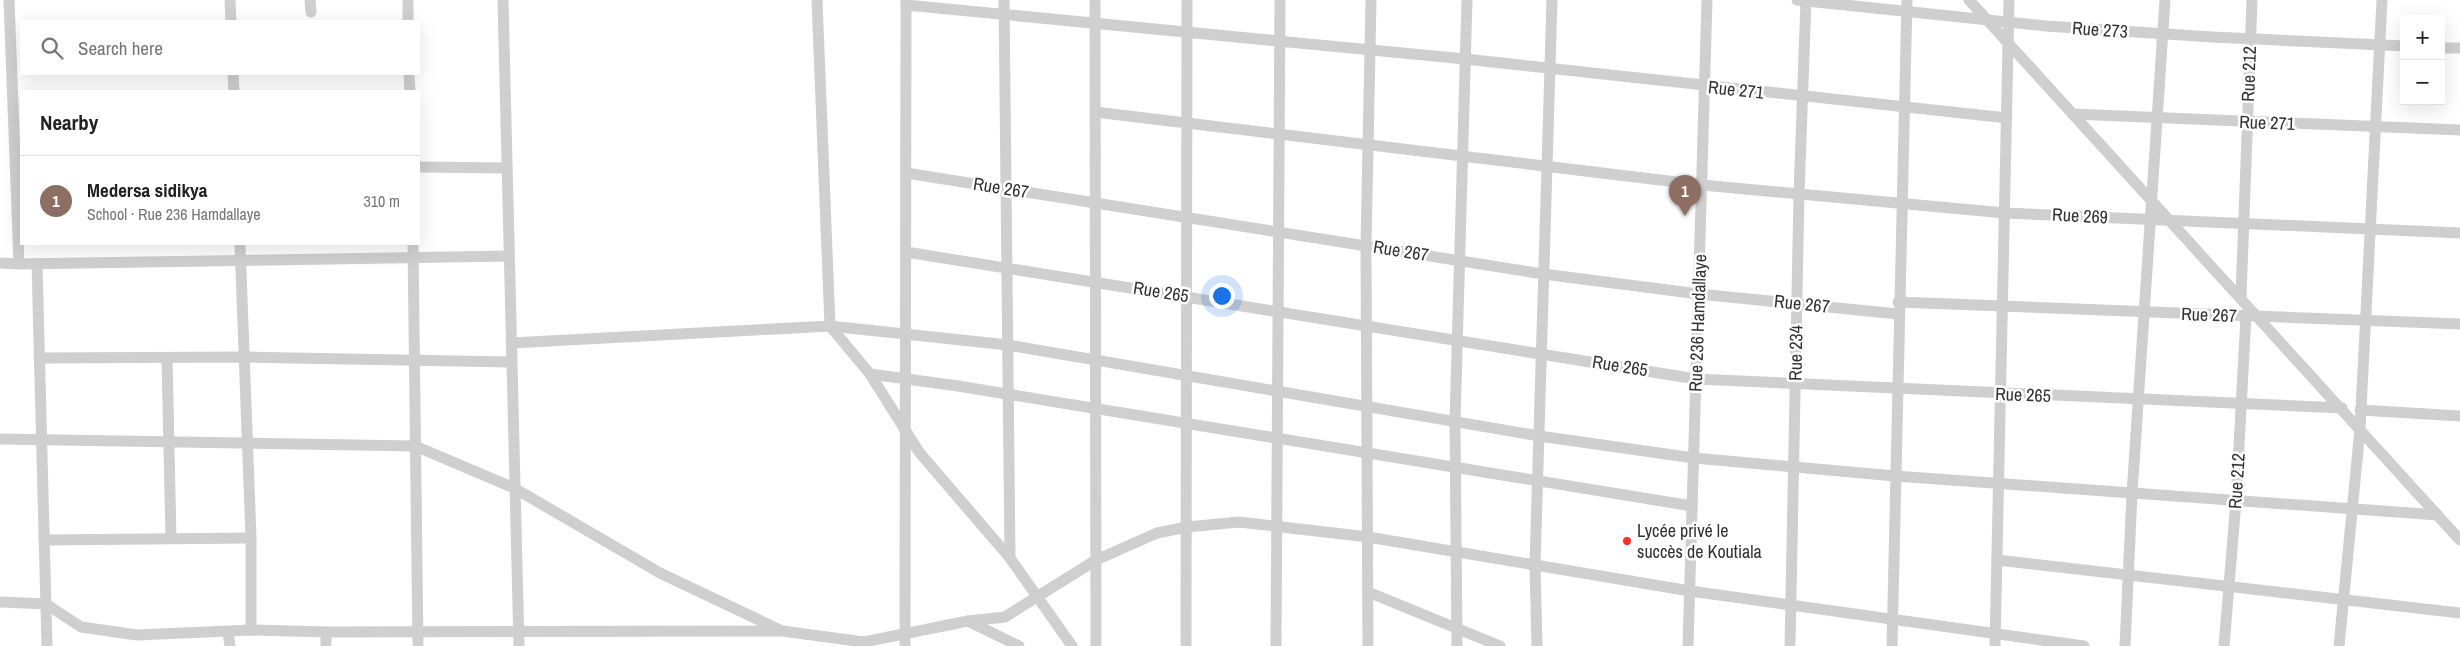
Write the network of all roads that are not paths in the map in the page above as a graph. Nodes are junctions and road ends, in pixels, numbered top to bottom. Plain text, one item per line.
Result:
1 (9, 0) edge
2 (230, 0) edge
3 (310, 0) edge
4 (408, 0) edge
5 (503, 0) edge
6 (816, 0) edge
7 (1004, 0) edge
8 (1095, 0) edge
9 (1187, 0) edge
10 (1280, 0) edge
11 (1370, 0) edge
12 (1467, 0) edge
13 (1552, 0) edge
14 (1707, 0) edge
15 (1803, 0) edge
16 (1969, 0) edge
17 (2009, 0) edge
18 (2164, 0) edge
19 (2252, 0) edge
20 (2382, 0) edge
21 (906, 3) edge
22 (1906, 6) edge
23 (311, 12) dead end
24 (1004, 16) junction
25 (231, 20) edge
26 (408, 20) edge
27 (1987, 20) junction
28 (2009, 22) junction
29 (1095, 24) junction
30 (1187, 33) junction
31 (2162, 34) junction
32 (2250, 39) junction
33 (1280, 42) junction
34 (2008, 44) junction
35 (2380, 45) junction
36 (2400, 46) edge
37 (2445, 48) edge
38 (2460, 48) edge
39 (1369, 50) junction
40 (1465, 59) junction
41 (1550, 68) junction
42 (233, 75) edge
43 (409, 75) edge
44 (1705, 87) junction
45 (234, 90) edge
46 (410, 90) edge
47 (1803, 97) junction
48 (1904, 108) junction
49 (1095, 112) junction
50 (2073, 114) junction
51 (2007, 118) junction
52 (2157, 119) junction
53 (2247, 122) junction
54 (1187, 123) junction
55 (2375, 126) junction
56 (2460, 130) edge
57 (1279, 134) junction
58 (1366, 145) junction
59 (1462, 156) junction
60 (1547, 166) junction
61 (420, 167) edge
62 (506, 168) junction
63 (906, 173) junction
64 (1702, 185) junction
65 (1006, 188) junction
66 (1799, 194) junction
67 (2151, 198) junction
68 (1095, 203) junction
69 (1901, 203) junction
70 (2004, 212) junction
71 (1188, 217) junction
72 (2150, 219) junction
73 (2170, 220) junction
74 (2244, 223) junction
75 (2370, 229) junction
76 (1278, 232) junction
77 (2460, 233) edge
78 (240, 245) edge
79 (413, 245) edge
80 (1366, 246) junction
81 (906, 252) junction
82 (509, 256) junction
83 (413, 258) junction
84 (1459, 261) junction
85 (240, 262) junction
86 (0, 264) edge
87 (18, 264) junction
88 (37, 264) junction
89 (1006, 268) junction
90 (1544, 274) junction
91 (1095, 282) junction
92 (1699, 294) junction
93 (1186, 296) junction
94 (2241, 297) junction
95 (1898, 302) junction
96 (1797, 304) junction
97 (2002, 306) junction
98 (1278, 311) junction
99 (2144, 312) junction
100 (1898, 314) junction
101 (2246, 316) junction
102 (2258, 316) junction
103 (2364, 321) junction
104 (2460, 324) edge
105 (830, 326) junction
106 (1367, 326) junction
107 (906, 334) junction
108 (1457, 340) junction
109 (511, 343) junction
110 (1008, 345) junction
111 (1541, 354) junction
112 (39, 358) junction
113 (167, 358) junction
114 (244, 358) junction
115 (416, 360) junction
116 (1095, 360) junction
117 (511, 362) junction
118 (870, 374) junction
119 (1187, 376) junction
120 (906, 379) junction
121 (1696, 379) junction
122 (1795, 385) junction
123 (1897, 389) junction
124 (1277, 391) junction
125 (1008, 394) junction
126 (2000, 394) junction
127 (2138, 400) junction
128 (2242, 404) junction
129 (1367, 407) junction
130 (1095, 408) junction
131 (2342, 408) junction
132 (2360, 410) junction
133 (2460, 416) edge
134 (1455, 421) junction
135 (1187, 424) junction
136 (2360, 429) junction
137 (906, 430) junction
138 (1539, 436) junction
139 (1277, 438) junction
140 (0, 439) edge
141 (42, 441) junction
142 (169, 442) junction
143 (247, 443) junction
144 (415, 446) junction
145 (1368, 453) junction
146 (1694, 458) junction
147 (1456, 468) junction
148 (1793, 468) junction
149 (1895, 476) junction
150 (1537, 481) junction
151 (1998, 484) junction
152 (514, 488) junction
153 (2132, 494) junction
154 (2236, 501) junction
155 (1692, 506) junction
156 (2352, 508) junction
157 (2438, 515) junction
158 (1187, 527) junction
159 (1277, 527) junction
160 (171, 538) junction
161 (251, 538) junction
162 (1368, 538) junction
163 (44, 540) junction
164 (2460, 540) edge
165 (1456, 553) junction
166 (1010, 558) junction
167 (1096, 560) junction
168 (1997, 560) junction
169 (1535, 566) junction
170 (2128, 575) junction
171 (2228, 586) junction
172 (1368, 592) junction
173 (1690, 592) junction
174 (1039, 597) junction
175 (2344, 600) junction
176 (0, 602) edge
177 (46, 604) junction
178 (1791, 605) junction
179 (2460, 613) edge
180 (1892, 618) junction
181 (968, 621) junction
182 (251, 630) junction
183 (1457, 630) junction
184 (782, 631) junction
185 (228, 632) junction
186 (326, 632) junction
187 (417, 632) junction
188 (519, 632) junction
189 (905, 633) junction
190 (137, 640) edge
191 (1995, 640) edge
192 (1001, 642) edge
193 (47, 646) edge
194 (230, 646) edge
195 (326, 646) edge
196 (418, 646) edge
197 (519, 646) edge
198 (906, 646) edge
199 (1019, 646) edge
200 (1072, 646) edge
201 (1096, 646) edge
202 (1186, 646) edge
203 (1276, 646) edge
204 (1368, 646) edge
205 (1457, 646) edge
206 (1500, 646) edge
207 (1537, 646) edge
208 (1688, 646) edge
209 (1790, 646) edge
210 (1892, 646) edge
211 (2084, 646) edge
212 (2125, 646) edge
213 (2224, 646) edge
214 (2339, 646) edge

1 - 87 street
2 - 25 street
3 - 23 street
4 - 26 street
5 - 62 street
6 - 105 street
7 - 24 street
8 - 29 street
9 - 30 street
10 - 33 street
11 - 39 street
12 - 40 street
13 - 41 street
14 - 44 street, Rue 236 Hamdallaye
15 - 22 street, Rue 273
15 - 47 street, Rue 234
16 - 27 street
17 - 28 street
18 - 31 street
19 - 32 street, Rue 212
20 - 35 street
21 - 24 street, Rue 271
21 - 63 street
22 - 27 street, Rue 273
22 - 48 street
24 - 29 street, Rue 271
24 - 65 street
27 - 28 street, Rue 273
27 - 34 street
28 - 31 street, Rue 273
28 - 34 street
29 - 30 street, Rue 271
29 - 49 street
30 - 33 street, Rue 271
30 - 54 street
31 - 32 street, Rue 273
31 - 52 street
32 - 35 street, Rue 273
32 - 53 street, Rue 212
33 - 39 street, Rue 271
33 - 57 street
34 - 50 street
34 - 51 street
35 - 36 street, Rue 273
35 - 55 street
37 - 38 street
39 - 40 street, Rue 271
39 - 58 street
40 - 41 street, Rue 271
40 - 59 street
41 - 44 street, Rue 271
41 - 60 street
42 - 45 street
43 - 46 street
44 - 47 street, Rue 271
44 - 64 street, Rue 236 Hamdallaye
47 - 48 street, Rue 271
47 - 66 street, Rue 234
48 - 51 street, Rue 271
48 - 69 street
49 - 54 street, Rue 269
49 - 68 street
50 - 52 street, Rue 271
50 - 67 street
51 - 70 street
52 - 53 street, Rue 271
52 - 67 street
53 - 55 street, Rue 271
53 - 74 street, Rue 212
54 - 57 street, Rue 269
54 - 71 street
55 - 56 street, Rue 271
55 - 75 street
57 - 58 street, Rue 269
57 - 76 street
58 - 59 street, Rue 269
58 - 80 street
59 - 60 street, Rue 269
59 - 84 street
60 - 64 street, Rue 269
60 - 90 street
61 - 62 street
62 - 82 street
63 - 65 street, Rue 267
63 - 81 street
64 - 66 street, Rue 269
64 - 92 street, Rue 236 Hamdallaye
65 - 68 street, Rue 267
65 - 89 street
66 - 69 street, Rue 269
66 - 96 street, Rue 234
67 - 72 street
67 - 73 street
68 - 71 street, Rue 267
68 - 91 street
69 - 70 street, Rue 269
69 - 95 street
70 - 72 street, Rue 269
70 - 97 street
71 - 76 street, Rue 267
71 - 93 street
72 - 73 street, Rue 269
72 - 99 street
73 - 74 street, Rue 269
73 - 94 street
74 - 75 street, Rue 269
74 - 94 street, Rue 212
75 - 77 street, Rue 269
75 - 103 street
76 - 80 street, Rue 267
76 - 98 street
78 - 85 street
79 - 83 street
80 - 84 street, Rue 267
80 - 106 street
81 - 89 street, Rue 265
81 - 107 street
82 - 83 street
82 - 109 street
83 - 85 street
83 - 115 street
84 - 90 street, Rue 267
84 - 108 street
85 - 88 street
85 - 114 street
86 - 87 street
87 - 88 street
88 - 112 street
89 - 91 street, Rue 265
89 - 110 street
90 - 92 street, Rue 267
90 - 111 street
91 - 93 street, Rue 265
91 - 116 street
92 - 96 street, Rue 267
92 - 121 street, Rue 236 Hamdallaye
93 - 98 street, Rue 265
93 - 119 street
94 - 102 street
95 - 97 street, Rue 267
95 - 100 street
96 - 100 street, Rue 267
96 - 122 street, Rue 234
97 - 99 street, Rue 267
97 - 126 street
98 - 106 street, Rue 265
98 - 124 street
99 - 101 street, Rue 267
99 - 127 street
100 - 123 street
101 - 102 street, Rue 267
101 - 128 street, Rue 212
102 - 103 street, Rue 267
102 - 131 street
103 - 104 street, Rue 267
103 - 132 street
105 - 107 street
105 - 109 street
105 - 118 street
106 - 108 street, Rue 265
106 - 129 street
107 - 110 street
107 - 120 street
108 - 111 street, Rue 265
108 - 134 street
109 - 117 street
110 - 116 street
110 - 125 street
111 - 121 street, Rue 265
111 - 138 street
112 - 113 street
112 - 141 street
113 - 114 street
113 - 142 street
114 - 115 street
114 - 143 street
115 - 117 street
115 - 144 street
116 - 119 street
116 - 130 street
117 - 152 street
118 - 120 street
118 - 137 street
119 - 124 street
119 - 135 street
120 - 125 street
120 - 137 street
121 - 122 street, Rue 265
121 - 146 street, Rue 236 Hamdallaye
122 - 123 street, Rue 265
122 - 148 street, Rue 234
123 - 126 street, Rue 265
123 - 149 street
124 - 129 street
124 - 139 street
125 - 130 street
125 - 166 street
126 - 127 street, Rue 265
126 - 151 street
127 - 128 street, Rue 265
127 - 153 street
128 - 131 street, Rue 265
128 - 154 street, Rue 212
129 - 134 street
129 - 145 street
130 - 135 street
130 - 167 street
131 - 136 street
132 - 133 street
132 - 136 street
134 - 138 street
134 - 147 street
135 - 139 street
135 - 158 street
136 - 156 street
136 - 157 street
137 - 166 street
137 - 189 street
138 - 146 street
138 - 150 street
139 - 145 street
139 - 159 street
140 - 141 street
141 - 142 street
141 - 163 street
142 - 143 street
142 - 160 street
143 - 144 street
143 - 161 street
144 - 152 street
144 - 187 street
145 - 147 street
145 - 162 street
146 - 148 street
146 - 155 street, Rue 236 Hamdallaye
147 - 150 street
147 - 165 street
148 - 149 street
148 - 178 street, Rue 234
149 - 151 street
149 - 180 street
150 - 155 street
150 - 169 street
151 - 153 street
151 - 168 street
152 - 184 street
152 - 188 street
153 - 154 street
153 - 170 street
154 - 156 street
154 - 171 street, Rue 212
155 - 173 street, Rue 236 Hamdallaye
156 - 157 street
156 - 175 street
157 - 164 street
158 - 159 street
158 - 167 street
158 - 202 street
159 - 162 street
159 - 203 street
160 - 161 street
160 - 163 street
161 - 182 street
162 - 165 street
162 - 172 street
163 - 177 street
165 - 169 street
165 - 183 street
166 - 174 street
167 - 174 street
167 - 201 street
168 - 170 street
168 - 191 street
169 - 173 street
169 - 207 street
170 - 171 street
170 - 212 street
171 - 175 street
171 - 213 street, Rue 212
172 - 183 street
172 - 204 street
173 - 178 street
173 - 208 street, Rue 236 Hamdallaye
174 - 181 street
174 - 200 street
175 - 179 street
175 - 214 street
176 - 177 street
177 - 190 street
177 - 193 street
178 - 180 street
178 - 209 street, Rue 234
180 - 191 street
180 - 210 street
181 - 189 street
181 - 192 street
182 - 185 street
182 - 186 street
183 - 205 street
183 - 206 street
184 - 188 street
184 - 189 street
185 - 190 street
185 - 194 street
186 - 187 street
186 - 195 street
187 - 188 street
187 - 196 street
188 - 197 street
189 - 198 street
191 - 211 street
192 - 199 street

